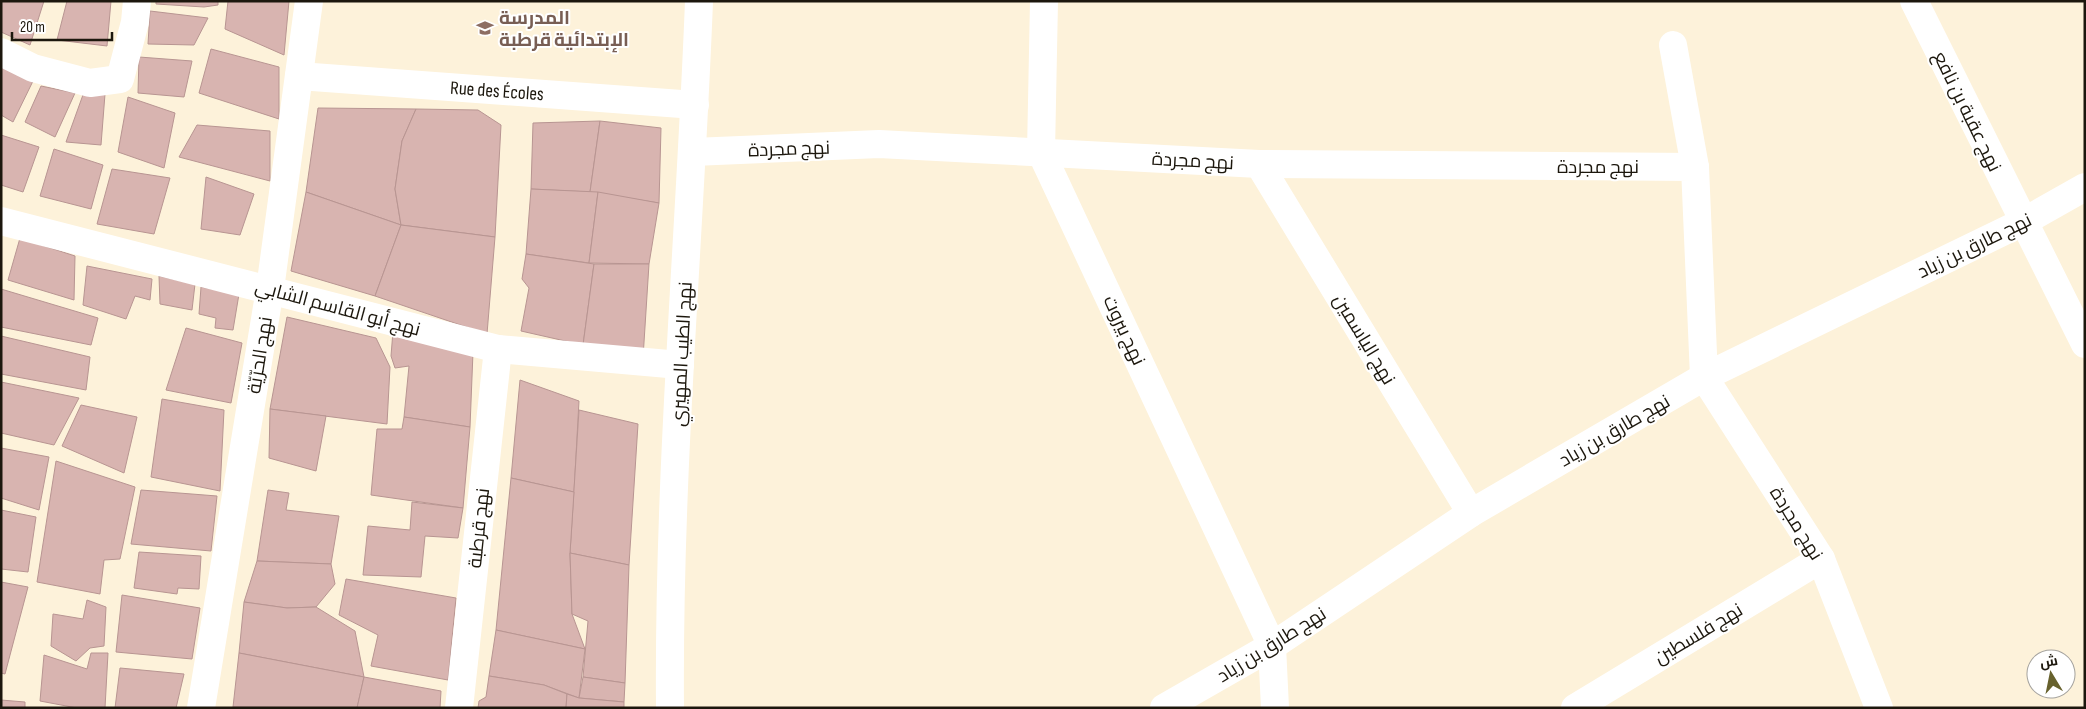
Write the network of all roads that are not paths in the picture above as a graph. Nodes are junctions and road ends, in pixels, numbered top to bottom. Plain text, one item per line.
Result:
1 (137, 1) edge
2 (309, 1) edge
3 (699, 1) edge
4 (1044, 1) edge
5 (1920, 3) edge
6 (1673, 45) dead end
7 (1, 52) edge
8 (299, 76) junction
9 (695, 105) junction
10 (693, 152) junction
11 (1041, 152) junction
12 (1259, 164) junction
13 (1695, 167) junction
14 (2085, 187) edge
15 (1, 221) edge
16 (2023, 222) junction
17 (270, 289) junction
18 (2085, 344) edge
19 (498, 349) junction
20 (680, 365) junction
21 (1704, 377) junction
22 (1471, 513) junction
23 (1822, 559) junction
24 (1272, 646) junction
25 (201, 708) edge
26 (459, 708) edge
27 (670, 708) edge
28 (1164, 708) edge
29 (1275, 708) edge
30 (1575, 708) edge
31 (1879, 708) edge

1 - 7 street
2 - 8 street, نهج الحرّيّة
3 - 9 street, نهج الطيب المهيري
4 - 11 street, نهج بيروت
5 - 16 street, نهج عقبة بن نافع
6 - 13 street
8 - 9 street, Rue des Écoles
8 - 17 street, نهج الحرّيّة
9 - 10 street, نهج الطيب المهيري
10 - 11 street, نهج مجردة
10 - 20 street, نهج الطيب المهيري
11 - 12 street, نهج مجردة
11 - 24 street, نهج بيروت
12 - 13 street, نهج مجردة
12 - 22 street, نهج الياسمين
13 - 21 street
14 - 16 street, نهج طارق بن زياد
15 - 17 street, نهج أبو القاسم الشابي
16 - 18 street, نهج عقبة بن نافع
16 - 21 street, نهج طارق بن زياد
17 - 19 street, نهج أبو القاسم الشابي
17 - 25 street, نهج الحرّيّة
19 - 20 street, نهج أبو القاسم الشابي
19 - 26 street, نهج قرطبة
20 - 27 street, نهج الطيب المهيري
21 - 22 street, نهج طارق بن زياد
21 - 23 street, نهج مجردة
22 - 24 street, نهج طارق بن زياد
23 - 30 street, نهج فلسطين
23 - 31 street, نهج مجردة
24 - 28 street, نهج طارق بن زياد
24 - 29 street

